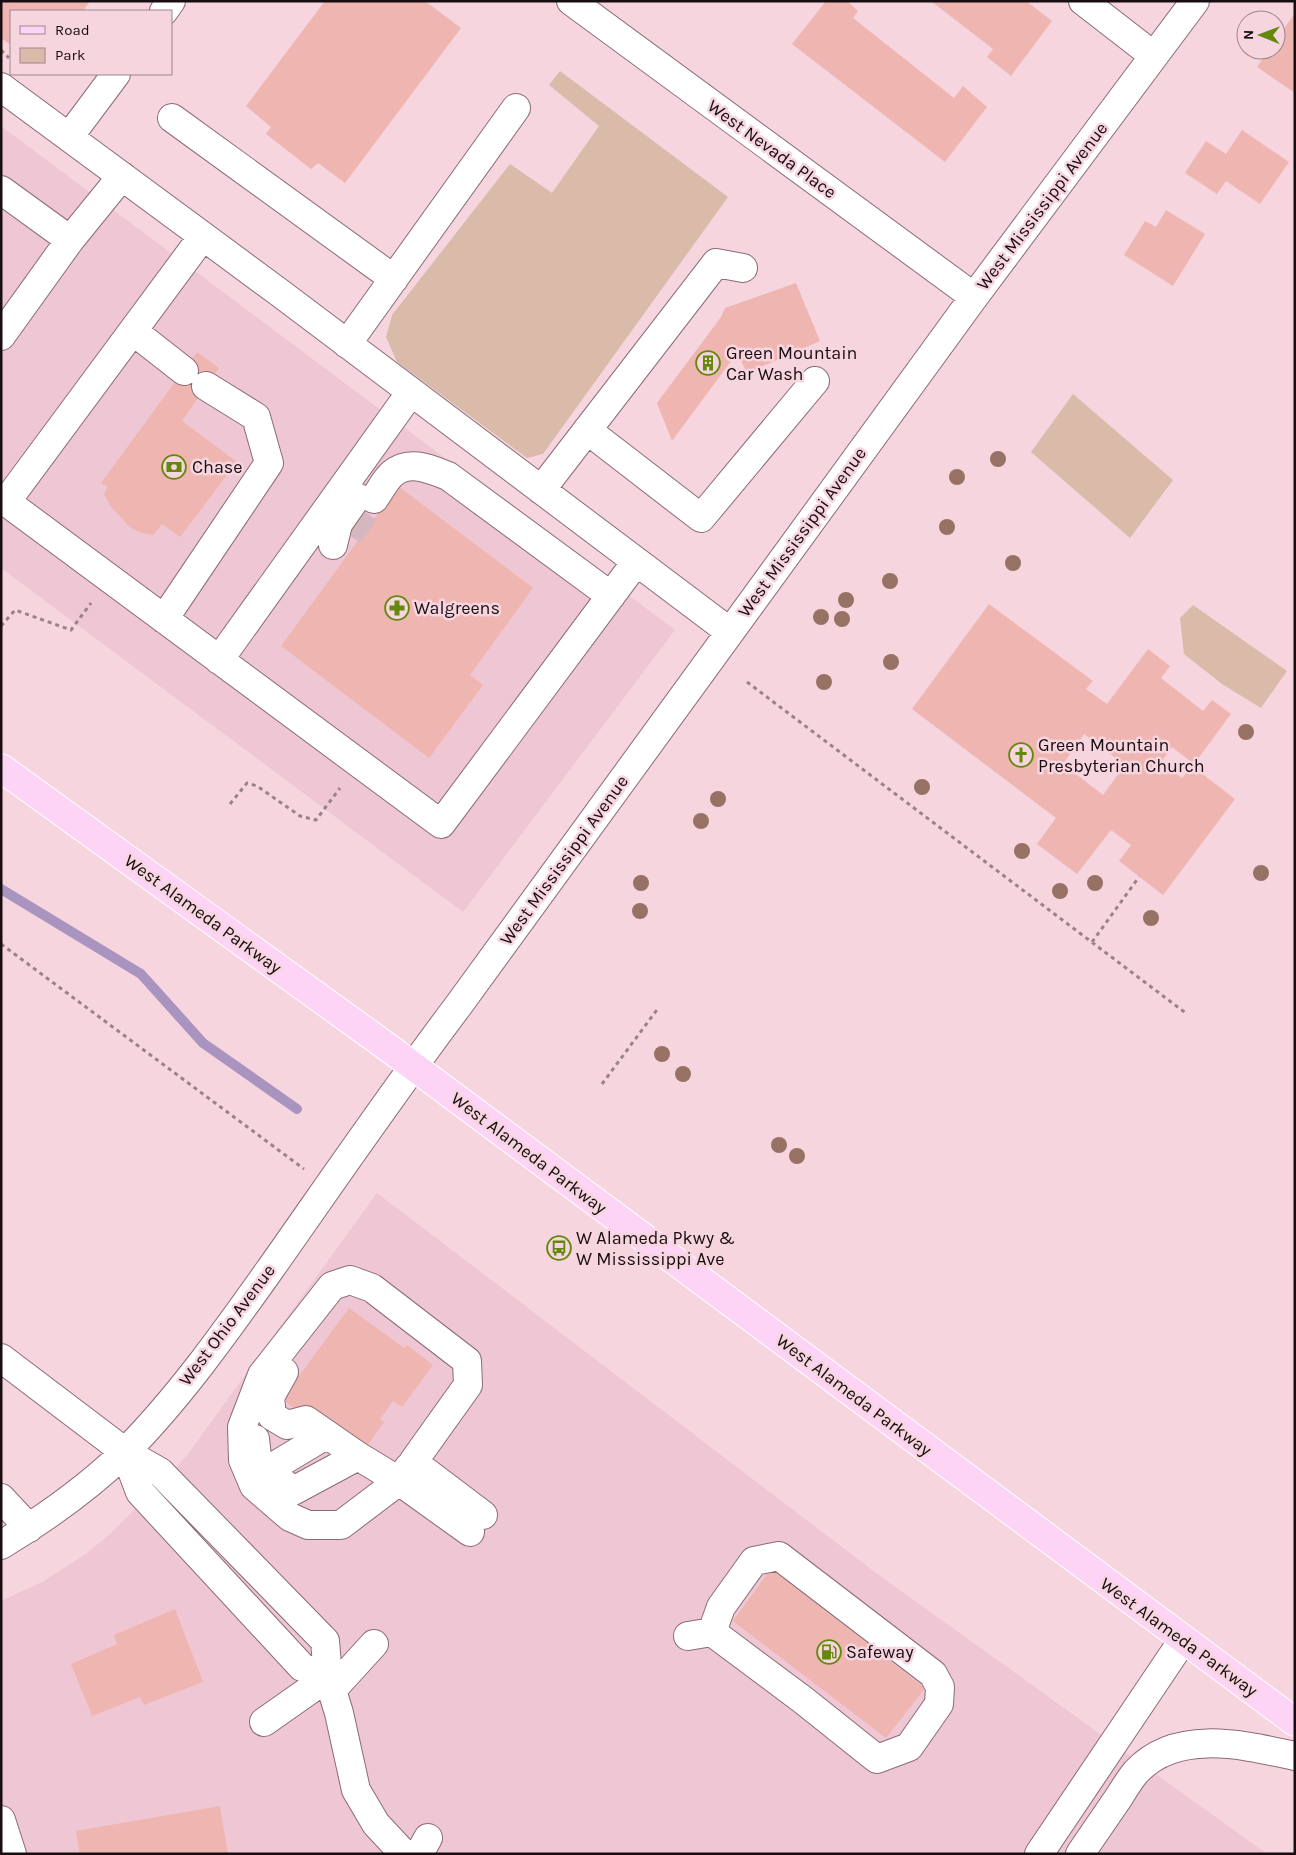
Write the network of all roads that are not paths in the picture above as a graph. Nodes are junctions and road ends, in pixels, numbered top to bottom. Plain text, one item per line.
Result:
1 (571, 1) edge
2 (1084, 1) edge
3 (1195, 1) edge
4 (1154, 56) junction
5 (115, 75) edge
6 (1, 87) edge
7 (516, 108) dead end
8 (172, 118) dead end
9 (69, 137) junction
10 (122, 176) junction
11 (1, 190) edge
12 (203, 236) junction
13 (70, 240) junction
14 (743, 268) dead end
15 (394, 279) junction
16 (974, 296) junction
17 (133, 331) junction
18 (1, 336) edge
19 (348, 344) junction
20 (184, 371) dead end
21 (816, 381) dead end
22 (206, 386) dead end
23 (411, 392) junction
24 (587, 430) junction
25 (391, 476) junction
26 (541, 490) junction
27 (374, 499) tunnel mouth
28 (4, 500) edge
29 (304, 542) junction
30 (636, 562) junction
31 (611, 596) junction
32 (164, 619) junction
33 (730, 632) junction
34 (219, 660) junction
35 (1, 768) edge
36 (412, 1066) junction
37 (359, 1284) junction
38 (1, 1358) edge
39 (250, 1405) junction
40 (342, 1445) junction
41 (125, 1452) junction
42 (406, 1471) junction
43 (274, 1476) junction
44 (1, 1498) edge
45 (477, 1524) dead end
46 (29, 1528) junction
47 (1, 1545) edge
48 (700, 1634) joint
49 (1183, 1640) junction
50 (374, 1644) dead end
51 (330, 1684) junction
52 (264, 1722) dead end
53 (1295, 1722) edge
54 (1295, 1756) edge
55 (1, 1820) edge
56 (12, 1854) edge
57 (404, 1854) edge
58 (1040, 1854) edge
59 (1080, 1854) edge

1 - 16 street, West Nevada Place
2 - 4 street
3 - 4 street, West Mississippi Avenue
4 - 16 street, West Mississippi Avenue
5 - 9 street
6 - 9 street
7 - 15 street
8 - 15 street
9 - 10 street
10 - 12 street
10 - 13 street
11 - 13 street
12 - 17 street
12 - 19 street
13 - 18 street
14 - 24 street
15 - 19 street
16 - 33 street, West Mississippi Avenue
17 - 20 street
17 - 28 street
19 - 23 street
21 - 24 street
22 - 32 street
23 - 26 street
23 - 29 street
24 - 26 street
25 - 27 street
25 - 29 street
25 - 31 street
26 - 30 street
28 - 32 street
29 - 34 street
30 - 31 street
30 - 33 street
31 - 34 street
32 - 34 street
33 - 36 street, West Mississippi Avenue
35 - 36 main road, West Alameda Parkway
36 - 41 street, West Ohio Avenue
36 - 49 main road, West Alameda Parkway
37 - 39 street
37 - 40 street
37 - 42 street
38 - 41 street
39 - 42 street
39 - 43 street
40 - 42 street
40 - 43 street
40 - 43 street
41 - 46 street, West Ohio Avenue
41 - 51 street
42 - 45 street
44 - 46 street
46 - 47 street, West Ohio Avenue
48 - 48 street
49 - 53 main road, West Alameda Parkway
49 - 58 street
50 - 51 street
51 - 52 street
51 - 57 street
54 - 59 street
55 - 56 street

